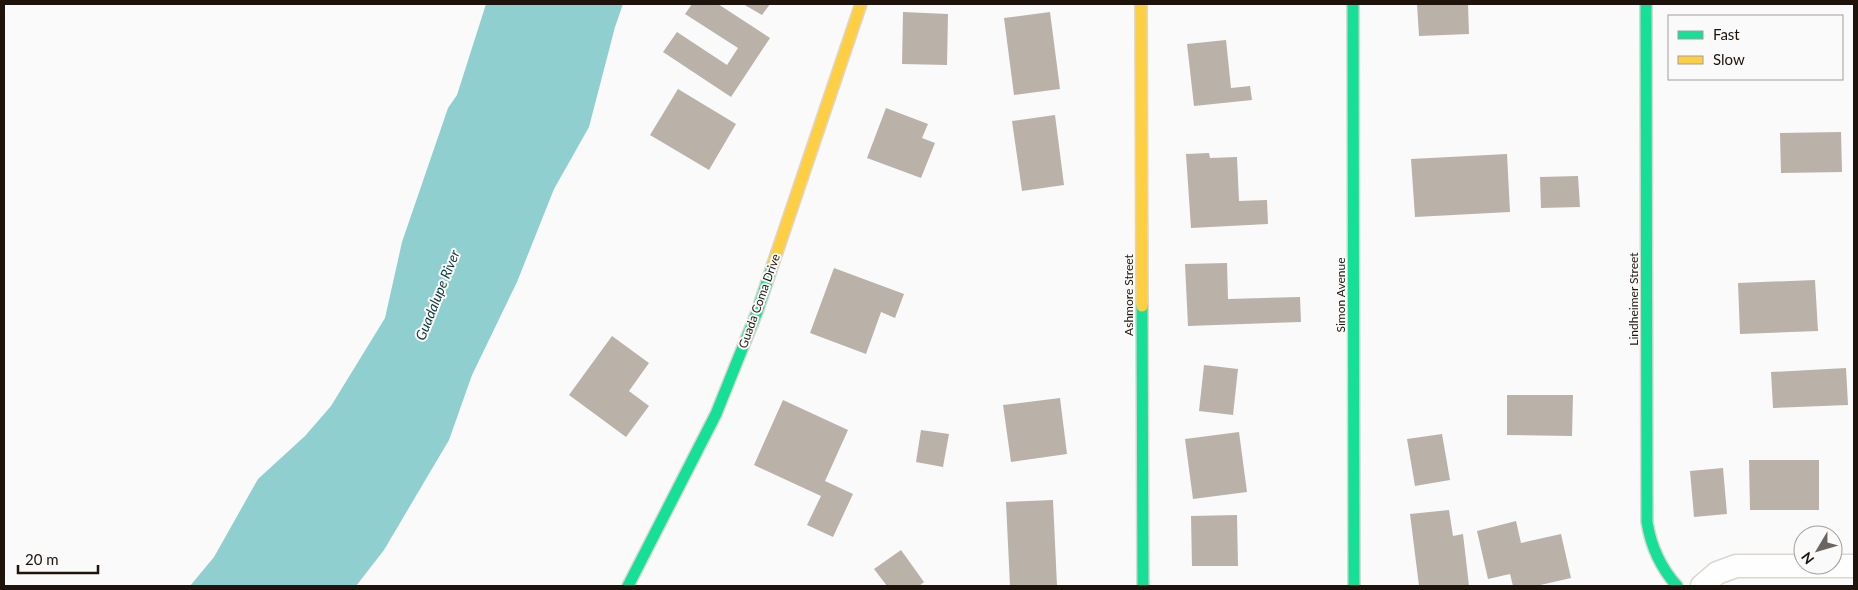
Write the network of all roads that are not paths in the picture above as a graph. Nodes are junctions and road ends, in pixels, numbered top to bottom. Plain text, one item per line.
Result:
1 (862, 4) edge
2 (1141, 4) edge
3 (1353, 4) edge
4 (1646, 4) edge
5 (1854, 566) edge
6 (628, 586) edge
7 (1143, 586) edge
8 (1354, 586) edge
9 (1677, 586) edge
10 (1702, 586) edge

1 - 6 street, Guada Coma Drive
2 - 7 street, Ashmore Street
3 - 8 street, Simon Avenue
4 - 9 street, Lindheimer Street
5 - 10 street

